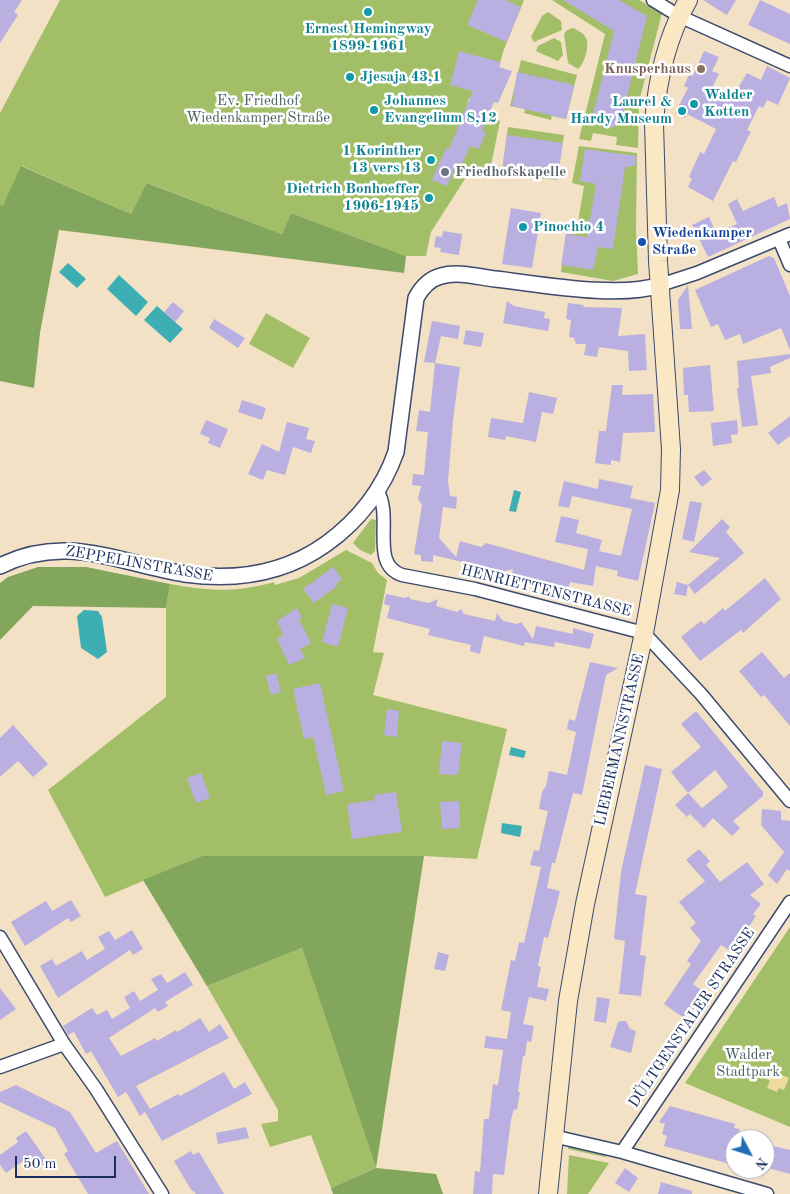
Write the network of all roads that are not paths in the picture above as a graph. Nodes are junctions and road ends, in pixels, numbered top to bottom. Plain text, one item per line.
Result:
1 (653, 0) edge
2 (688, 0) edge
3 (679, 16) junction
4 (790, 66) edge
5 (785, 237) edge
6 (790, 265) edge
7 (660, 285) junction
8 (377, 490) junction
9 (0, 566) edge
10 (644, 633) junction
11 (790, 801) edge
12 (790, 902) edge
13 (0, 937) edge
14 (64, 1044) junction
15 (0, 1067) edge
16 (553, 1136) junction
17 (622, 1152) junction
18 (162, 1194) edge
19 (548, 1194) edge
20 (766, 1194) edge

1 - 3 street
2 - 3 main road, LIEBERMANNSTRASSE
3 - 4 street
3 - 7 main road, LIEBERMANNSTRASSE
5 - 6 street
5 - 7 street
7 - 8 street, ZEPPELINSTRASSE
7 - 10 main road, LIEBERMANNSTRASSE
8 - 9 street, ZEPPELINSTRASSE
8 - 10 street, HENRIETTENSTRASSE
10 - 11 street, HENRIETTENSTRASSE
10 - 16 main road, LIEBERMANNSTRASSE
12 - 17 street, DÜLTGENSTALER STRASSE
13 - 14 street
14 - 15 street
14 - 18 street
16 - 17 street
16 - 19 main road, LIEBERMANNSTRASSE
17 - 20 street

